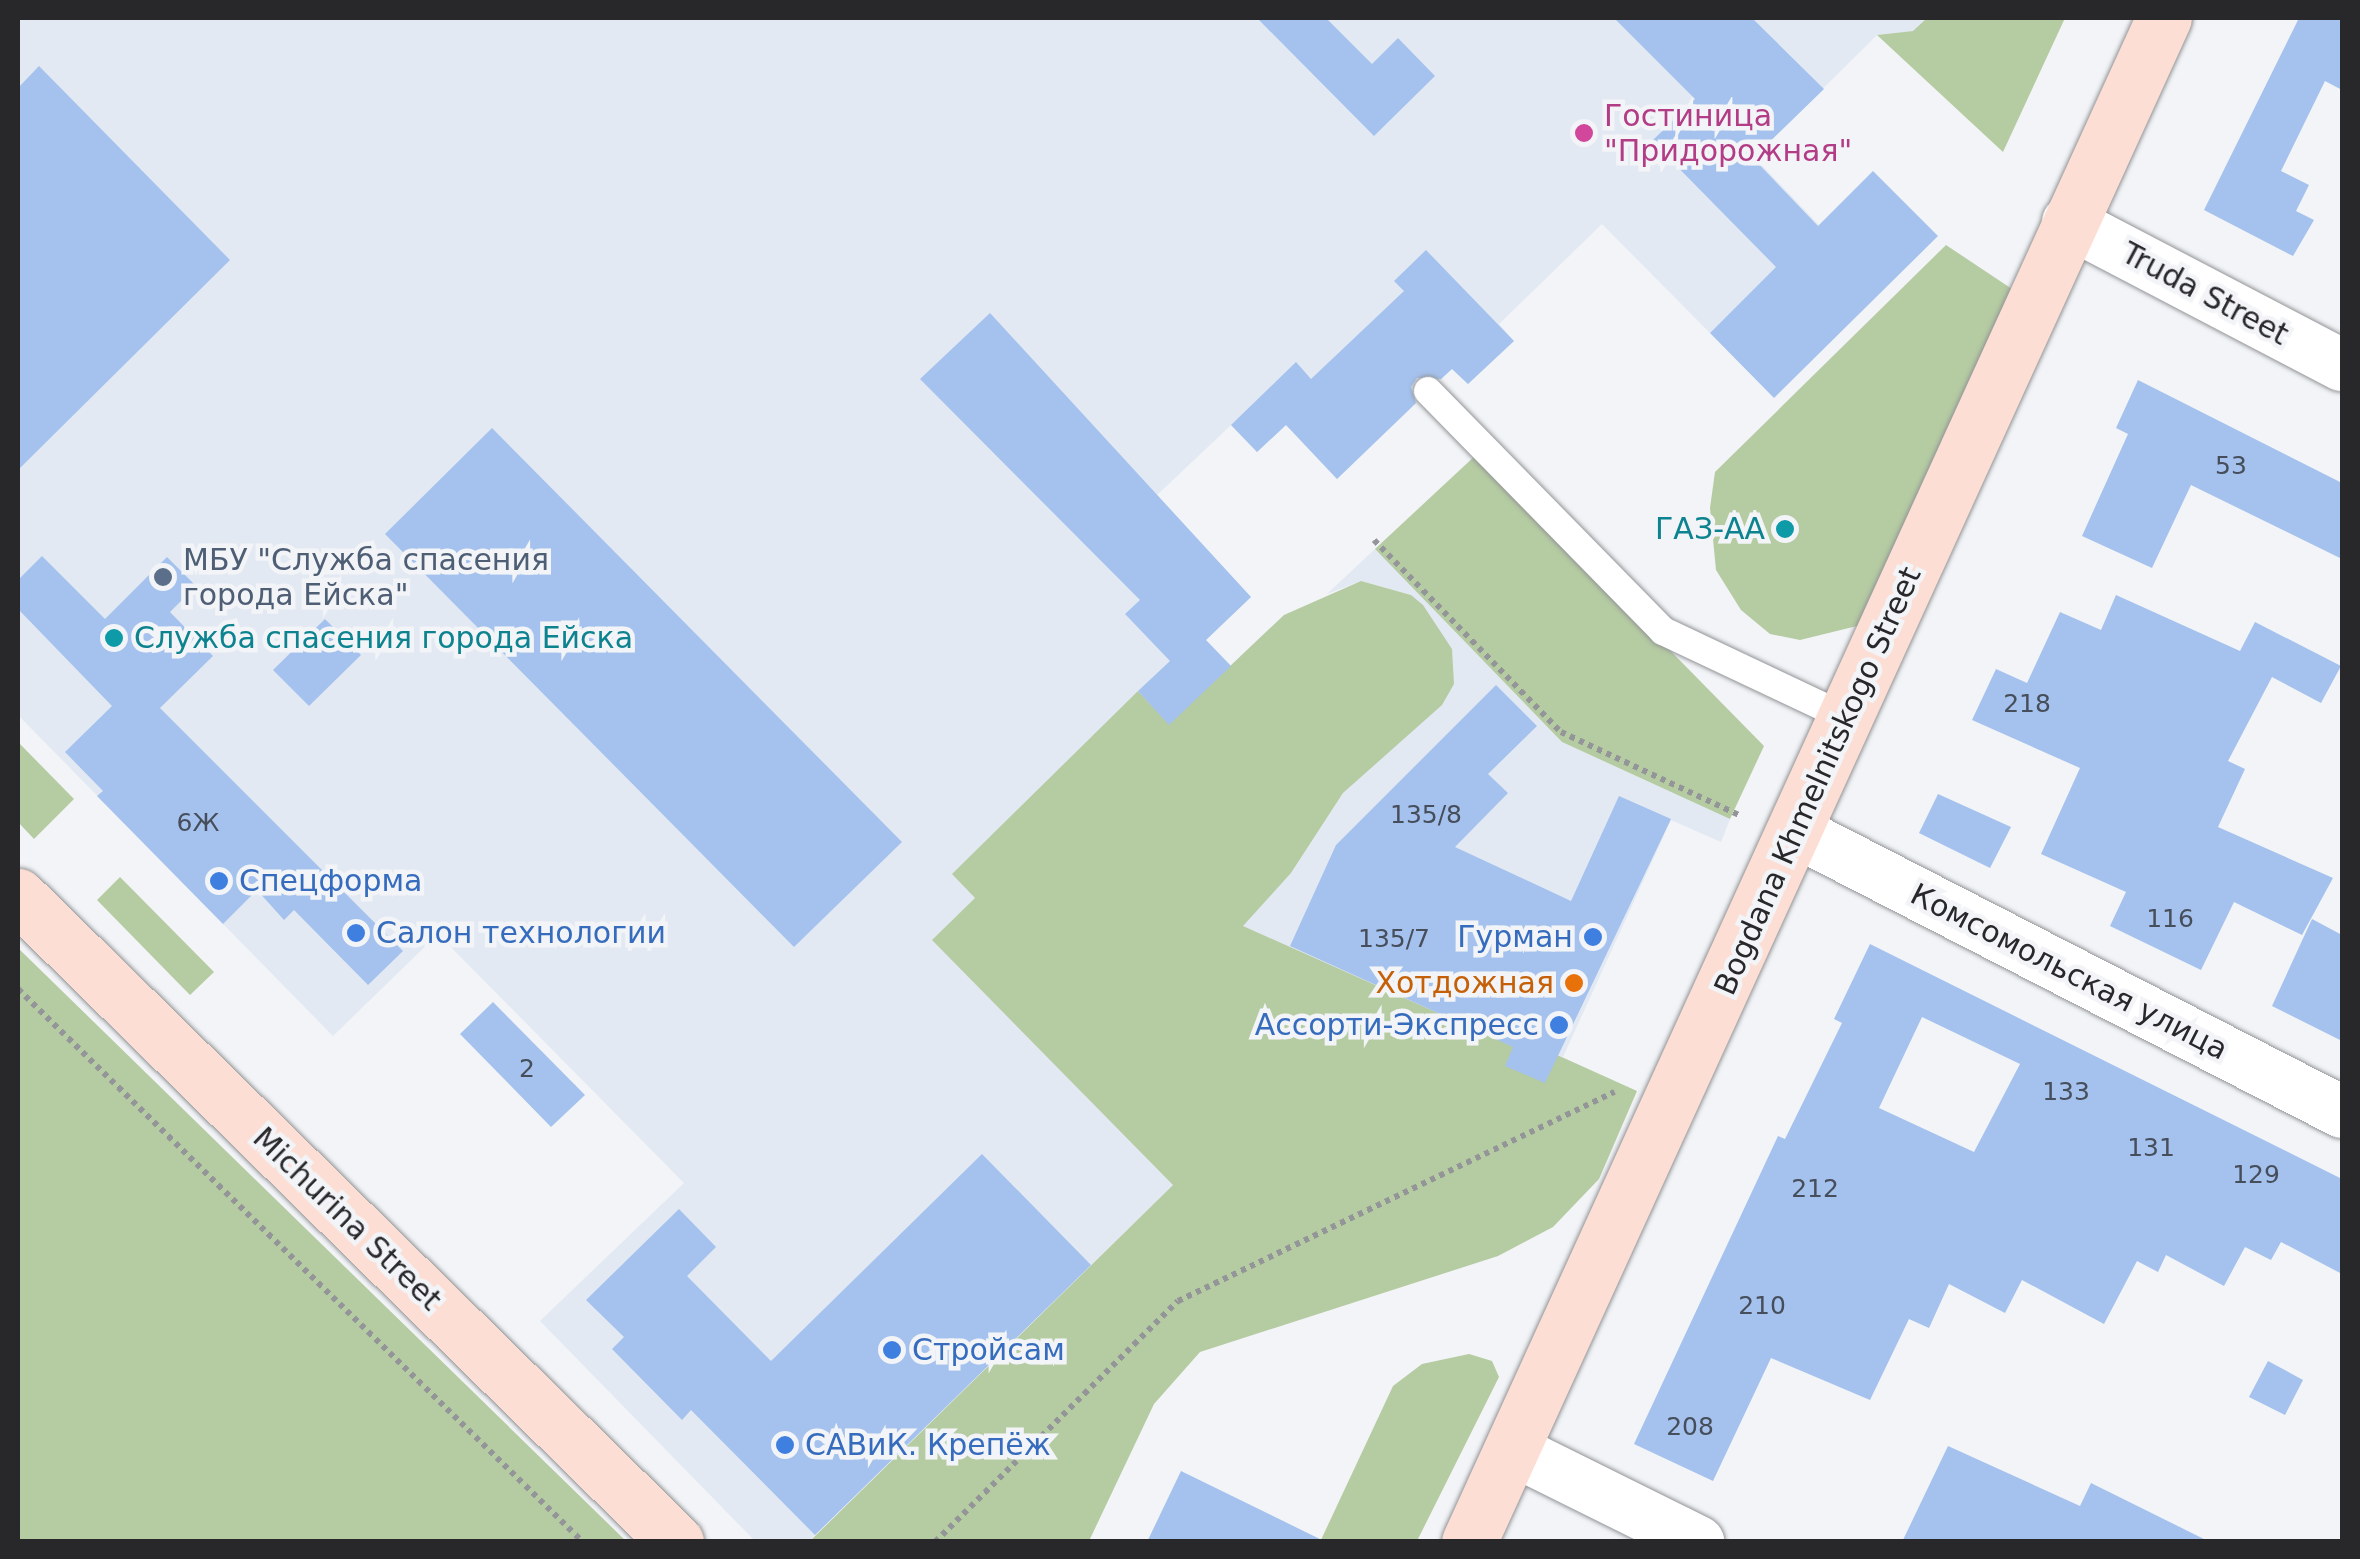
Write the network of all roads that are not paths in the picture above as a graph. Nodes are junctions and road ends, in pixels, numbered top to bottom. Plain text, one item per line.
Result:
1 (2164, 18) edge
2 (2068, 222) junction
3 (2342, 365) edge
4 (1428, 392) dead end
5 (1847, 718) junction
6 (1797, 832) junction
7 (18, 896) edge
8 (2342, 1112) edge
9 (1513, 1450) junction
10 (676, 1542) edge
11 (1469, 1542) edge
12 (1698, 1542) edge

1 - 2 main road, Bogdana Khmelnitskogo Street
2 - 3 street, Truda Street
2 - 5 main road, Bogdana Khmelnitskogo Street
4 - 5 lane
5 - 6 main road, Bogdana Khmelnitskogo Street
6 - 8 street, Комсомольская улица
6 - 9 main road, Bogdana Khmelnitskogo Street
7 - 10 main road, Michurina Street
9 - 11 main road, Bogdana Khmelnitskogo Street
9 - 12 street

